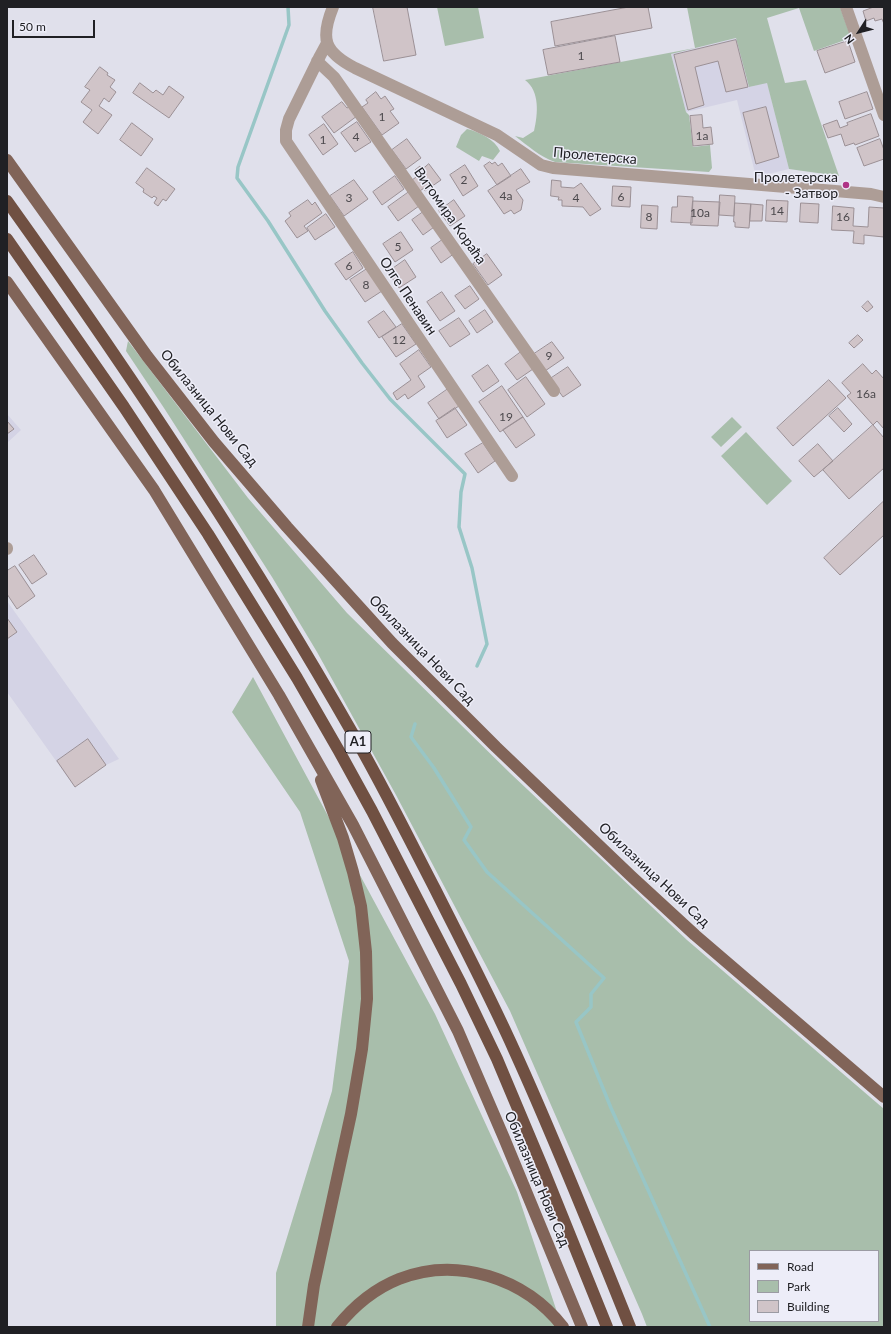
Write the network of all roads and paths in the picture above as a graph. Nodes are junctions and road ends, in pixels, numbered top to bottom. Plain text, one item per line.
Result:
1 (334, 7) edge
2 (846, 7) edge
3 (327, 43) junction
4 (317, 61) junction
5 (884, 115) edge
6 (7, 160) edge
7 (884, 196) edge
8 (7, 201) edge
9 (7, 239) edge
10 (7, 282) edge
11 (554, 391) dead end
12 (512, 476) dead end
13 (303, 734) junction
14 (884, 1097) edge
15 (308, 1327) edge
16 (337, 1327) edge
17 (563, 1327) edge
18 (582, 1327) edge
19 (607, 1327) edge
20 (630, 1327) edge

1 - 3 street
2 - 5 street
3 - 4 street
3 - 7 street, Пролетерска
4 - 11 street, Витомира Кораћа
4 - 12 street, Олге Пенавин
6 - 14 main road, Обилазница Нови Сад
8 - 20 highway, A1
9 - 19 highway, A1
10 - 13 main road, Обилазница Нови Сад
13 - 15 main road
13 - 18 main road, Обилазница Нови Сад
16 - 17 main road

